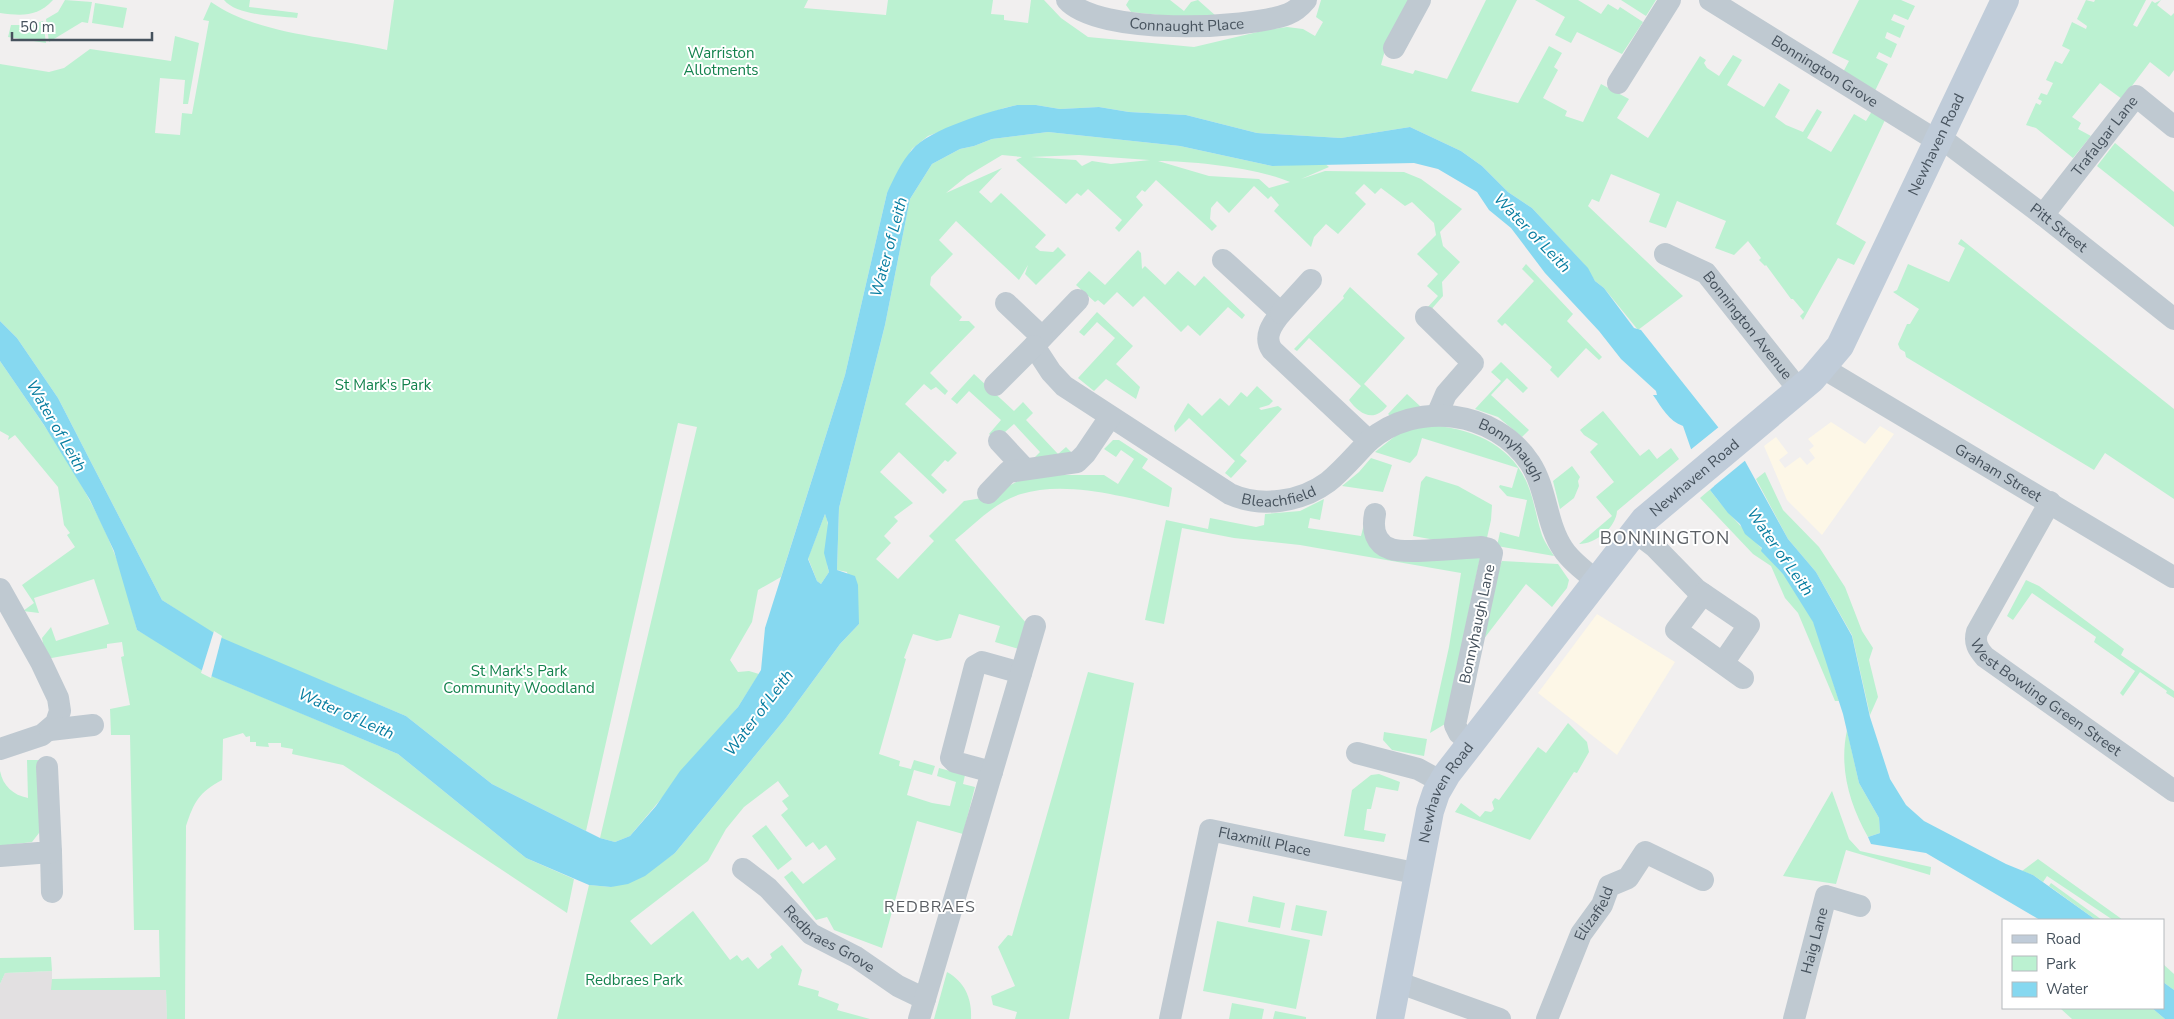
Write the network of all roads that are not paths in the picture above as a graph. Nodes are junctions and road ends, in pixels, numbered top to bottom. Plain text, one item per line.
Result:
1 (1068, 0) edge
2 (1306, 0) edge
3 (1420, 0) edge
4 (1670, 0) edge
5 (1710, 0) edge
6 (2005, 0) edge
7 (1394, 48) dead end
8 (1618, 83) dead end
9 (2174, 127) edge
10 (1940, 140) junction
11 (2043, 215) junction
12 (1665, 254) dead end
13 (1223, 260) dead end
14 (1310, 280) dead end
15 (1078, 300) dead end
16 (1006, 303) dead end
17 (1280, 313) junction
18 (1426, 318) dead end
19 (2174, 319) edge
20 (1038, 341) junction
21 (1823, 368) junction
22 (996, 385) dead end
23 (1799, 390) junction
24 (1438, 415) junction
25 (1110, 417) junction
26 (1369, 440) junction
27 (999, 441) dead end
28 (1025, 469) junction
29 (988, 493) dead end
30 (2050, 502) junction
31 (1376, 514) dead end
32 (1634, 531) junction
33 (2173, 576) edge
34 (1596, 580) junction
35 (0, 589) edge
36 (1703, 594) junction
37 (1035, 626) dead end
38 (1723, 663) junction
39 (1021, 673) junction
40 (1743, 678) dead end
41 (93, 725) dead end
42 (50, 730) junction
43 (1471, 743) junction
44 (0, 750) edge
45 (1357, 753) dead end
46 (47, 767) dead end
47 (992, 772) junction
48 (1442, 782) junction
49 (2174, 790) edge
50 (51, 852) junction
51 (0, 856) edge
52 (743, 869) dead end
53 (1419, 874) junction
54 (1703, 880) dead end
55 (52, 892) dead end
56 (1860, 906) dead end
57 (1397, 982) junction
58 (922, 1009) edge
59 (1170, 1019) edge
60 (1390, 1019) edge
61 (1500, 1019) edge
62 (1547, 1019) edge
63 (1794, 1019) edge

1 - 2 street, Connaught Place
3 - 7 street
4 - 8 street
5 - 10 street, Bonnington Grove
6 - 10 street, Newhaven Road
9 - 11 street, Trafalgar Lane
10 - 11 street, Pitt Street
10 - 21 street, Newhaven Road
11 - 19 street, Pitt Street
12 - 23 street, Bonnington Avenue
13 - 17 street
14 - 17 street
15 - 20 street
16 - 20 street, Bleachfield
17 - 26 street
18 - 24 street
20 - 22 street
20 - 25 street, Bleachfield
21 - 23 street, Newhaven Road
21 - 30 street, Graham Street
23 - 32 street, Newhaven Road
24 - 26 street, Bonnyhaugh
24 - 34 street, Bonnyhaugh
25 - 26 street, Bleachfield
25 - 28 street
27 - 28 street
28 - 29 street
30 - 33 street, Graham Street
30 - 49 street, West Bowling Green Street
31 - 43 street, Bonnyhaugh Lane
32 - 34 street, Newhaven Road
32 - 36 street
34 - 43 street, Newhaven Road
35 - 42 street
36 - 38 street
36 - 38 street
37 - 39 street
38 - 40 street
39 - 47 street
39 - 47 street
41 - 42 street
42 - 44 street
43 - 48 street, Newhaven Road
45 - 48 street
46 - 50 street
47 - 58 street
48 - 53 street, Newhaven Road
50 - 51 street
50 - 55 street
52 - 58 street, Redbraes Grove
53 - 57 street, Newhaven Road
53 - 59 street, Flaxmill Place
54 - 62 street, Elizafield
56 - 63 street, Haig Lane
57 - 60 street, Newhaven Road
57 - 61 street

